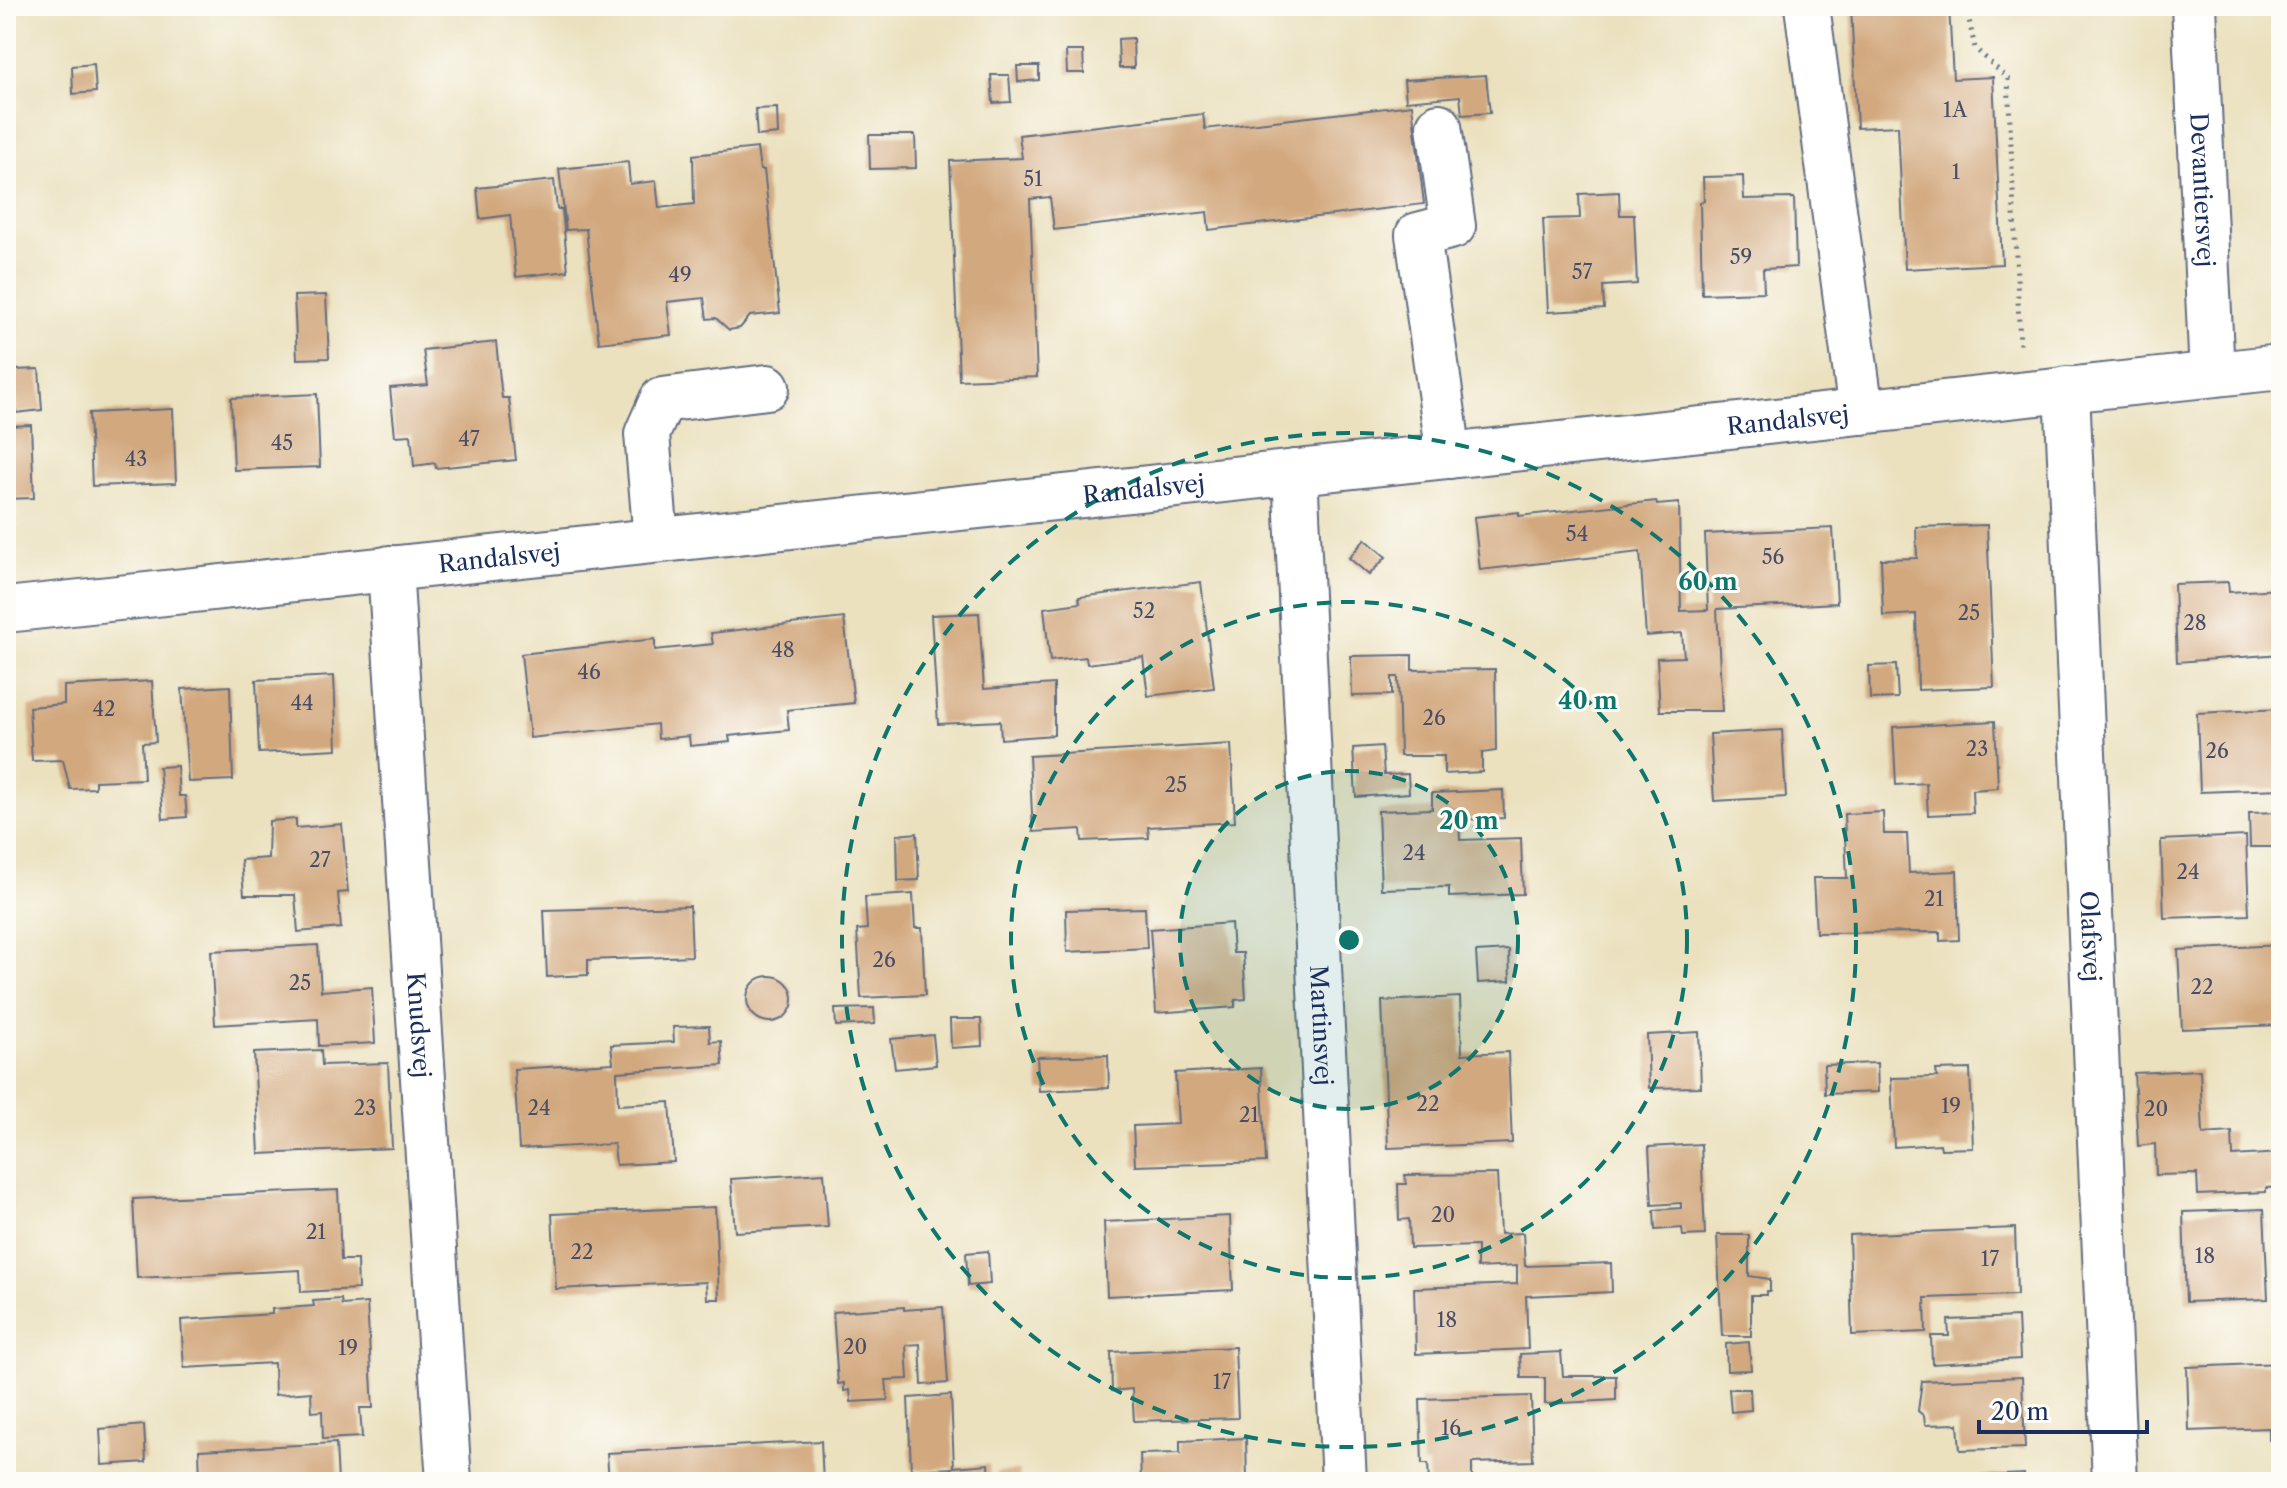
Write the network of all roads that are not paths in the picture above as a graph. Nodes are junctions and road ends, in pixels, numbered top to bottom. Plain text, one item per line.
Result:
1 (1807, 6) edge
2 (2194, 6) edge
3 (1439, 126) dead end
4 (2281, 367) edge
5 (2212, 374) junction
6 (767, 387) dead end
7 (2067, 389) junction
8 (1861, 412) junction
9 (1449, 456) junction
10 (1295, 472) junction
11 (656, 540) junction
12 (390, 568) junction
13 (6, 610) edge
14 (449, 1482) edge
15 (1344, 1482) edge
16 (2115, 1482) edge

1 - 8 street
2 - 5 street, Devantiersvej
3 - 9 street
4 - 5 street, Randalsvej
5 - 7 street, Randalsvej
6 - 11 street
7 - 8 street, Randalsvej
7 - 16 street, Olafsvej
8 - 9 street, Randalsvej
9 - 10 street, Randalsvej
10 - 11 street, Randalsvej
10 - 15 street, Martinsvej
11 - 12 street, Randalsvej
12 - 13 street, Randalsvej
12 - 14 street, Knudsvej

